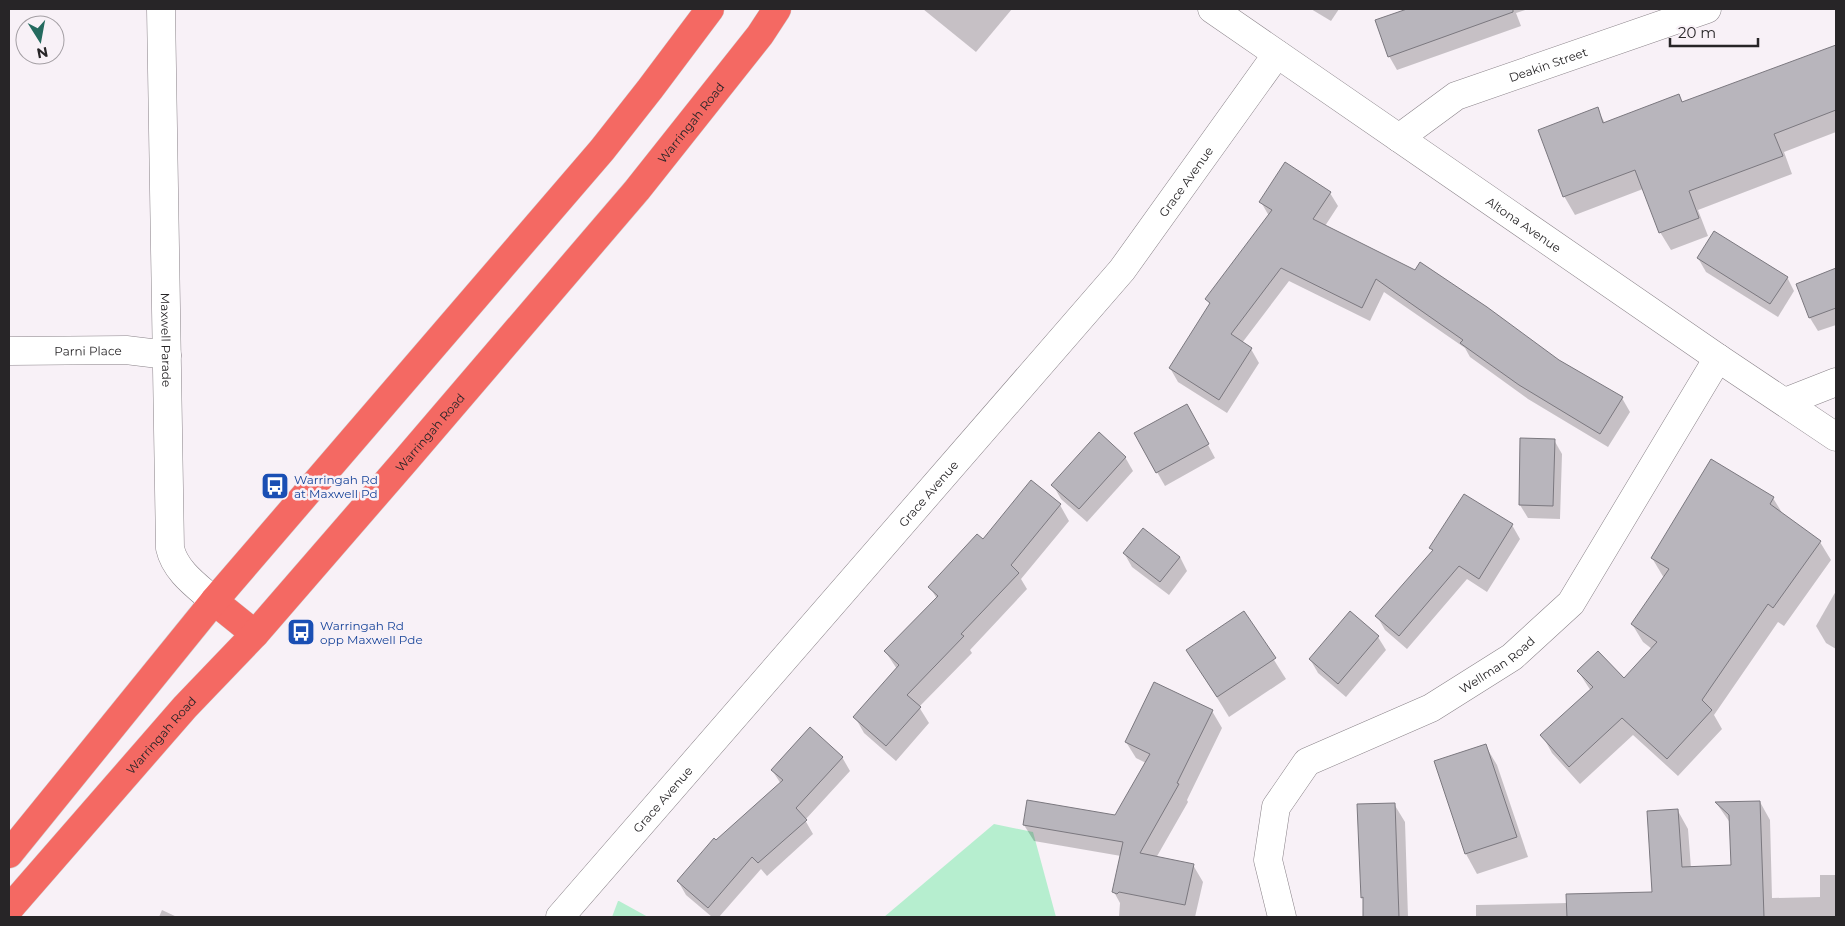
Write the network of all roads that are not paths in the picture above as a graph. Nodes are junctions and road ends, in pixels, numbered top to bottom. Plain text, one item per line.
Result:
1 (161, 9) edge
2 (710, 9) edge
3 (777, 9) edge
4 (1212, 9) edge
5 (1707, 9) edge
6 (1277, 54) junction
7 (1398, 138) junction
8 (9, 351) edge
9 (167, 355) junction
10 (1718, 358) junction
11 (1836, 382) edge
12 (1785, 402) junction
13 (1836, 437) edge
14 (214, 601) junction
15 (255, 634) junction
16 (9, 854) edge
17 (9, 909) edge
18 (560, 917) edge
19 (1282, 917) edge

1 - 9 street, Maxwell Parade
2 - 14 highway
3 - 15 highway, Warringah Road
4 - 6 street, Altona Avenue
5 - 7 street, Deakin Street
6 - 7 street, Altona Avenue
6 - 18 street, Grace Avenue
7 - 10 street, Altona Avenue
8 - 9 street, Parni Place
9 - 14 street, Maxwell Parade
10 - 12 street, Altona Avenue
10 - 19 street, Wellman Road
11 - 12 street
12 - 13 street, Altona Avenue
14 - 15 highway, Maxwell Parade
14 - 16 highway
15 - 17 highway, Warringah Road

